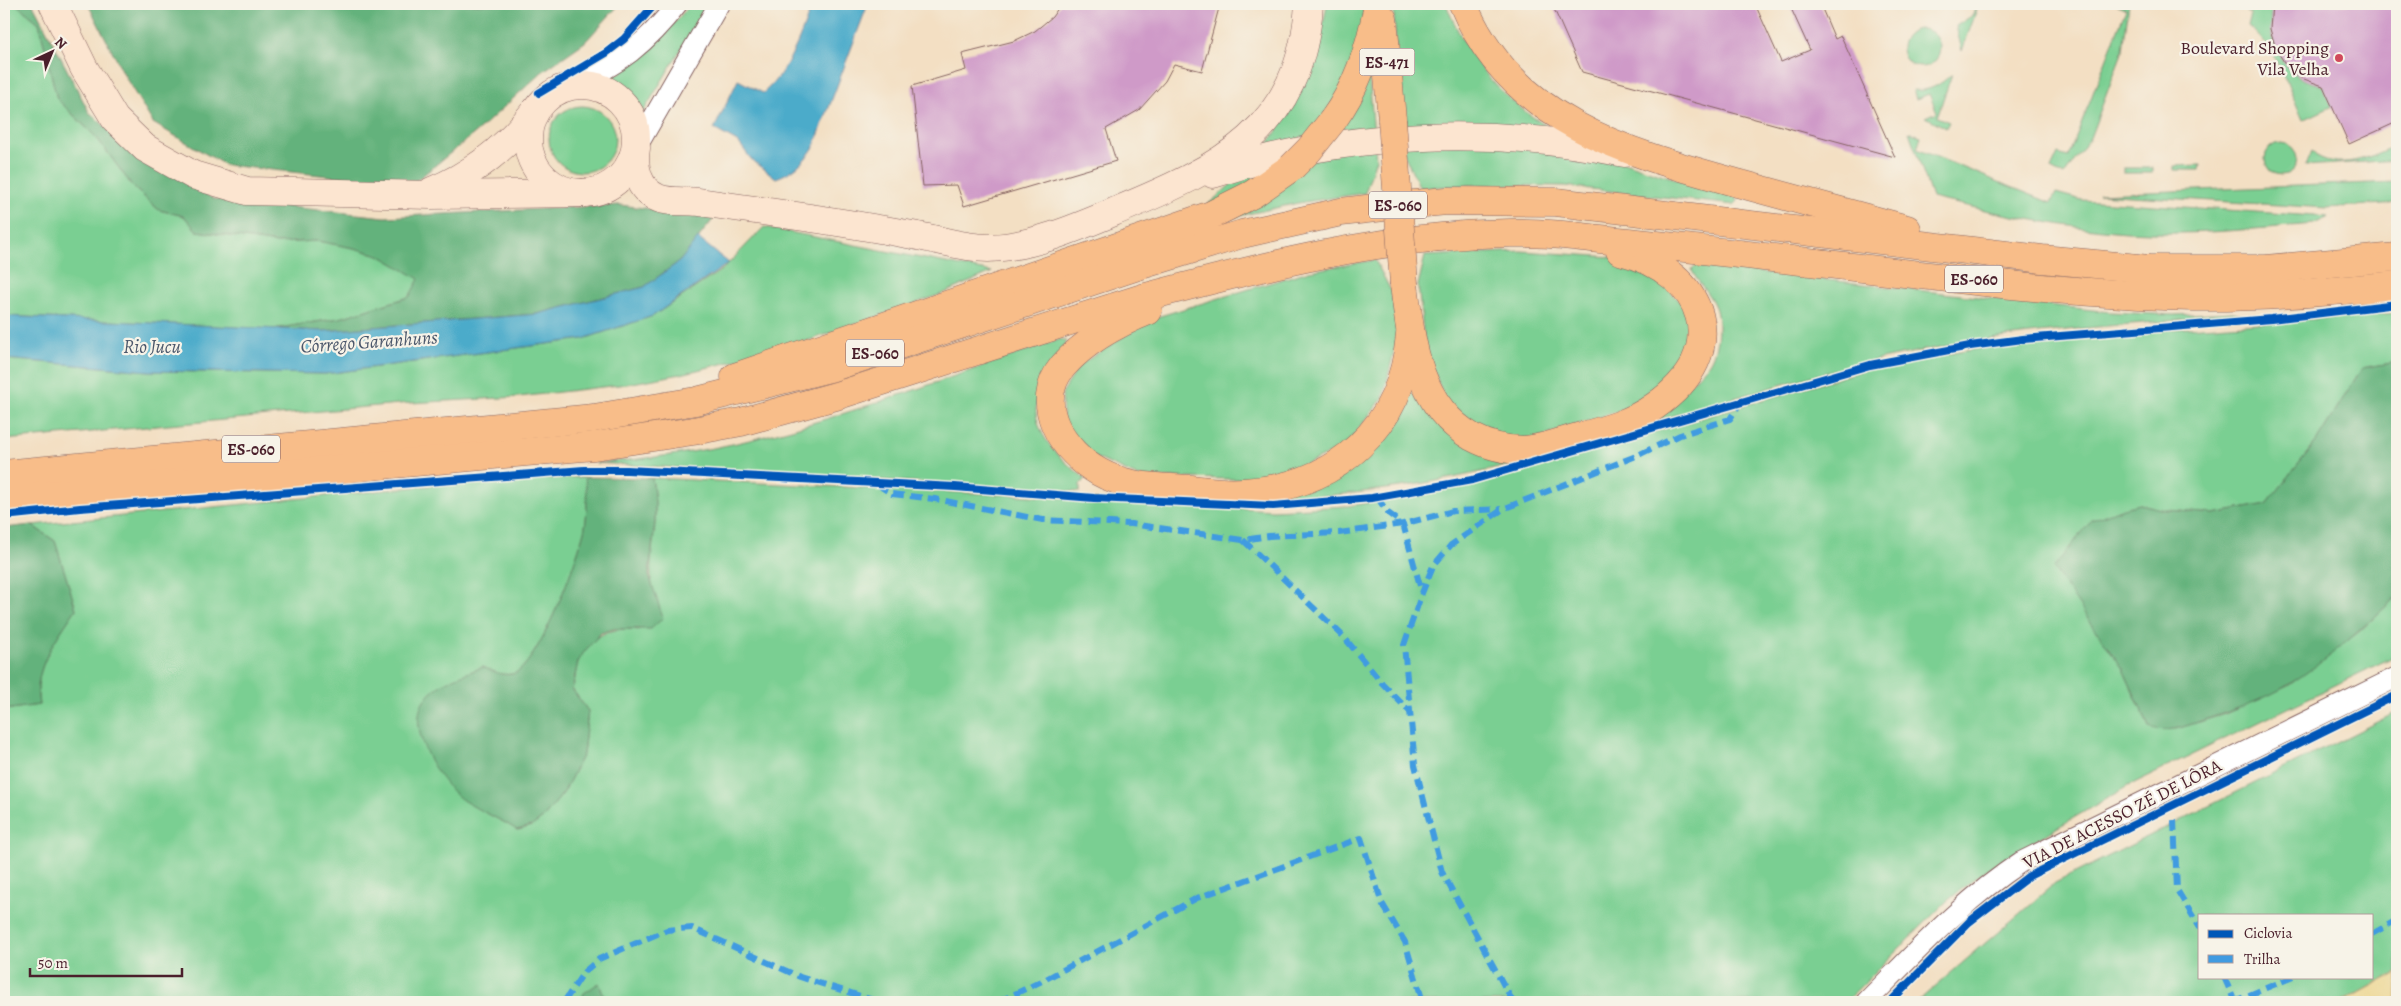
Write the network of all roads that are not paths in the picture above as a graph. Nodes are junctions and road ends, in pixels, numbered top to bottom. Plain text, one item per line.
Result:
1 (53, 4) edge
2 (677, 4) edge
3 (719, 4) edge
4 (1309, 4) edge
5 (1378, 4) edge
6 (1382, 4) edge
7 (1463, 4) edge
8 (572, 85) junction
9 (536, 109) junction
10 (636, 148) junction
11 (1646, 157) junction
12 (1174, 187) junction
13 (584, 193) junction
14 (424, 195) junction
15 (1553, 234) junction
16 (1992, 253) junction
17 (2397, 257) edge
18 (1244, 272) junction
19 (2397, 285) edge
20 (1410, 335) junction
21 (544, 421) junction
22 (4, 474) edge
23 (4, 499) edge
24 (2397, 677) edge
25 (1866, 1002) edge

1 - 14 main road
2 - 8 street
3 - 10 street
4 - 12 main road
5 - 21 main road, bridge
6 - 20 main road, ES-471, bridge
7 - 11 main road
8 - 9 main road
8 - 10 main road
9 - 13 main road
9 - 14 main road
10 - 12 main road
10 - 13 main road
11 - 12 main road
11 - 16 main road
13 - 14 main road
15 - 18 main road, ES-060
15 - 19 main road, ES-060
15 - 20 main road
16 - 17 main road, ES-060
16 - 21 main road, ES-060
18 - 20 main road
18 - 23 main road, ES-060
21 - 22 main road, ES-060
24 - 25 street, VIA DE ACESSO ZÉ DE LÔRA

